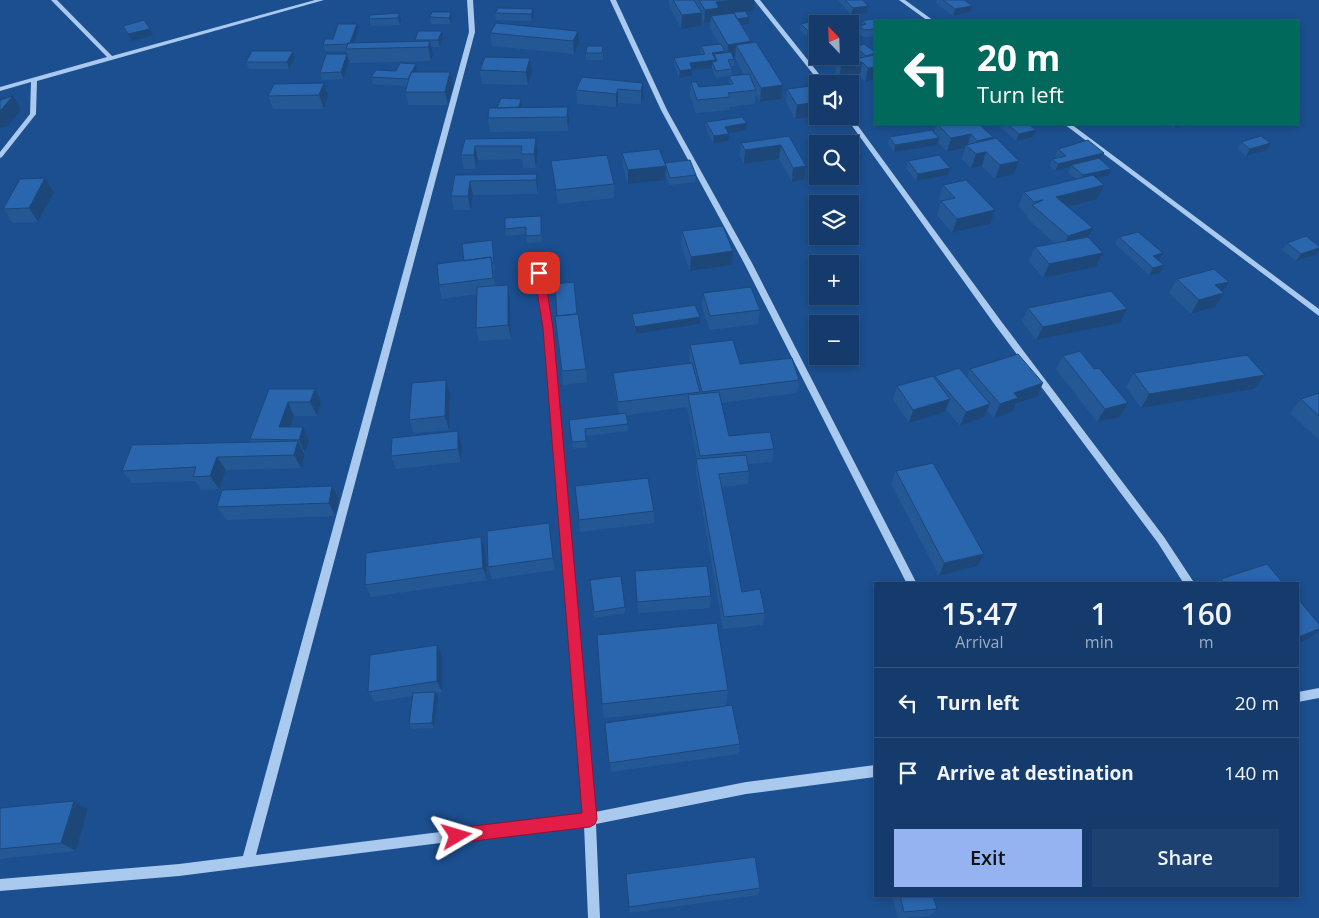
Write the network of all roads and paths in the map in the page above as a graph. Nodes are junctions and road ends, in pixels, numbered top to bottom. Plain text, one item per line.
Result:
1 (54, 0) edge
2 (321, 0) edge
3 (470, 0) edge
4 (613, 0) edge
5 (757, 0) edge
6 (902, 0) edge
7 (930, 20) edge
8 (111, 58) junction
9 (817, 75) edge
10 (34, 80) junction
11 (0, 89) edge
12 (855, 125) edge
13 (1068, 125) edge
14 (0, 156) edge
15 (539, 273) dead end
16 (1319, 313) edge
17 (911, 582) edge
18 (1189, 582) edge
19 (1319, 693) edge
20 (1299, 697) edge
21 (874, 771) edge
22 (590, 819) junction
23 (248, 861) junction
24 (0, 885) edge
25 (594, 918) edge

1 - 8 street
2 - 8 street
3 - 23 street
4 - 17 street
5 - 9 street
6 - 7 street
8 - 10 street
10 - 11 street
10 - 14 street
12 - 18 street
13 - 16 street
15 - 22 street
19 - 20 street
21 - 22 street
22 - 23 street
22 - 25 street
23 - 24 street

